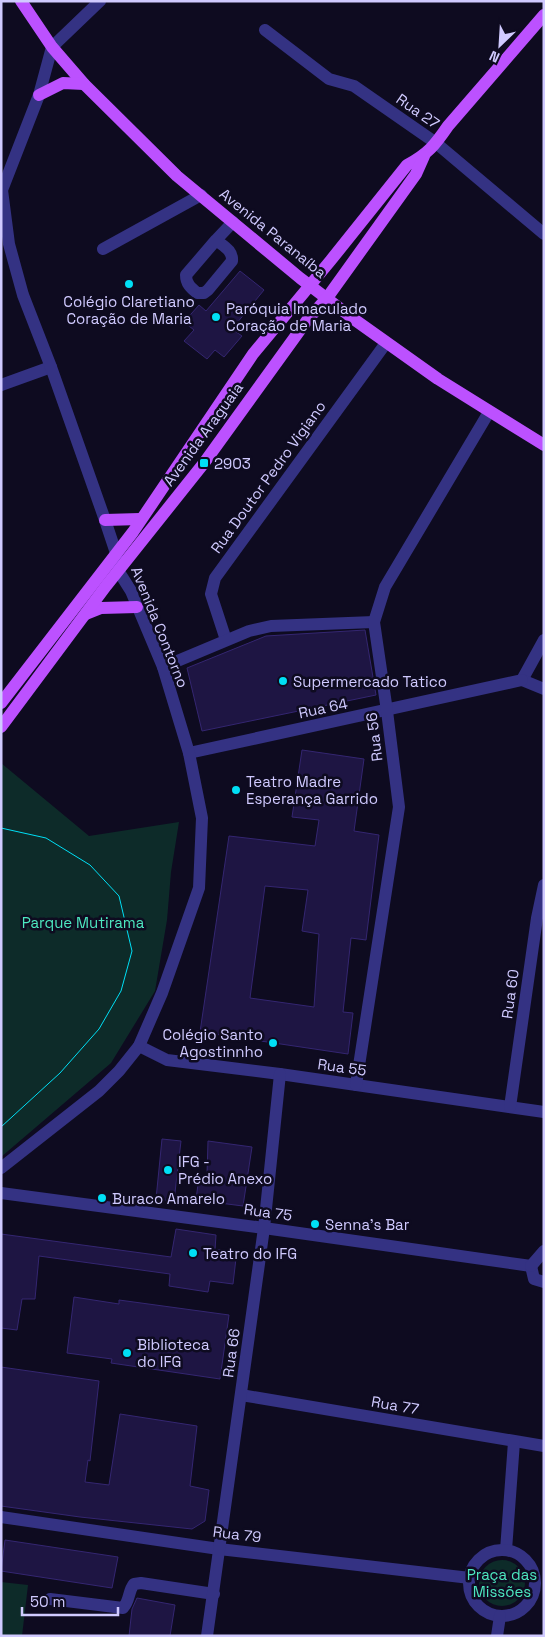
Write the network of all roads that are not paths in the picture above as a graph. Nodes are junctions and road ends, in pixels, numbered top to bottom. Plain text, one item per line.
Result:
1 (21, 1) edge
2 (100, 1) edge
3 (544, 15) edge
4 (265, 30) dead end
5 (52, 47) junction
6 (84, 84) junction
7 (39, 96) junction
8 (436, 143) junction
9 (424, 156) junction
10 (2, 190) edge
11 (201, 196) junction
12 (232, 222) junction
13 (544, 234) edge
14 (216, 240) dead end
15 (103, 249) dead end
16 (311, 285) junction
17 (327, 298) junction
18 (386, 343) junction
19 (51, 367) junction
20 (1, 385) edge
21 (489, 412) junction
22 (544, 445) edge
23 (140, 519) junction
24 (105, 520) junction
25 (116, 553) junction
26 (119, 572) junction
27 (137, 607) junction
28 (86, 614) junction
29 (374, 622) junction
30 (226, 640) junction
31 (543, 644) edge
32 (163, 667) junction
33 (522, 680) junction
34 (544, 689) edge
35 (1, 703) edge
36 (387, 711) junction
37 (1, 727) edge
38 (189, 753) junction
39 (544, 885) edge
40 (541, 919) edge
41 (139, 1046) junction
42 (280, 1074) junction
43 (356, 1085) junction
44 (510, 1108) junction
45 (544, 1112) edge
46 (1, 1168) edge
47 (1, 1193) edge
48 (264, 1228) junction
49 (544, 1251) edge
50 (531, 1266) junction
51 (544, 1282) edge
52 (241, 1395) junction
53 (514, 1442) junction
54 (544, 1446) edge
55 (1, 1516) edge
56 (219, 1549) junction
57 (506, 1550) junction
58 (470, 1578) junction
59 (539, 1587) edge
60 (214, 1594) junction
61 (50, 1599) dead end
62 (500, 1616) junction
63 (207, 1636) edge
64 (497, 1636) edge

1 - 5 main road, Avenida Paranaíba
2 - 5 street
3 - 8 main road, Avenida Araguaia
4 - 8 street, Rua 27
5 - 6 main road, Avenida Paranaíba
5 - 7 street, Avenida Contorno
6 - 7 main road
6 - 11 main road, Avenida Paranaíba
7 - 10 street, Avenida Contorno
8 - 9 main road, Avenida Araguaia
8 - 13 street, Rua 27
9 - 16 main road, Avenida Araguaia
9 - 17 main road, Avenida Araguaia
10 - 19 street, Avenida Contorno
11 - 12 main road, Avenida Paranaíba
11 - 15 street
12 - 14 street
12 - 16 main road, Avenida Paranaíba
16 - 17 main road, Avenida Paranaíba
16 - 23 main road, Avenida Araguaia
17 - 18 main road, Avenida Paranaíba
17 - 26 main road, Avenida Araguaia
18 - 21 main road, Avenida Paranaíba
18 - 30 street, Rua Doutor Pedro Vigiano
19 - 20 street
19 - 24 street, Avenida Contorno
21 - 22 main road, Avenida Paranaíba
21 - 29 street, Rua 56
23 - 24 main road
23 - 25 main road, Avenida Araguaia
24 - 25 street, Avenida Contorno
25 - 26 street, Avenida Contorno
25 - 35 main road, Avenida Araguaia
26 - 27 street, Avenida Contorno
26 - 28 main road, Avenida Araguaia
27 - 28 main road
27 - 32 street, Avenida Contorno
28 - 37 main road, Avenida Araguaia
29 - 30 street
29 - 36 street, Rua 56
30 - 32 street
31 - 33 street
32 - 38 street, Avenida Contorno
33 - 34 street
33 - 36 street, Rua 64
36 - 38 street, Rua 64
36 - 43 street, Rua 56
38 - 41 street, Avenida Contorno
39 - 40 street, Rua 60
40 - 44 street, Rua 60
41 - 42 street, Rua 55
41 - 46 street, Avenida Contorno
42 - 43 street, Rua 55
42 - 48 street, Rua 66
43 - 44 street, Rua 55
44 - 45 street, Rua 55
47 - 48 street, Rua 75
48 - 50 street, Rua 75
48 - 52 street, Rua 66
49 - 50 street
50 - 51 street
52 - 53 street, Rua 77
52 - 56 street, Rua 66
53 - 54 street, Rua 77
53 - 57 street
55 - 56 street, Rua 79
56 - 58 street, Rua 79
56 - 60 street, Rua 66
57 - 58 street
57 - 59 street
58 - 62 street
59 - 62 street
60 - 61 street
60 - 63 street, Rua 66
62 - 64 street

